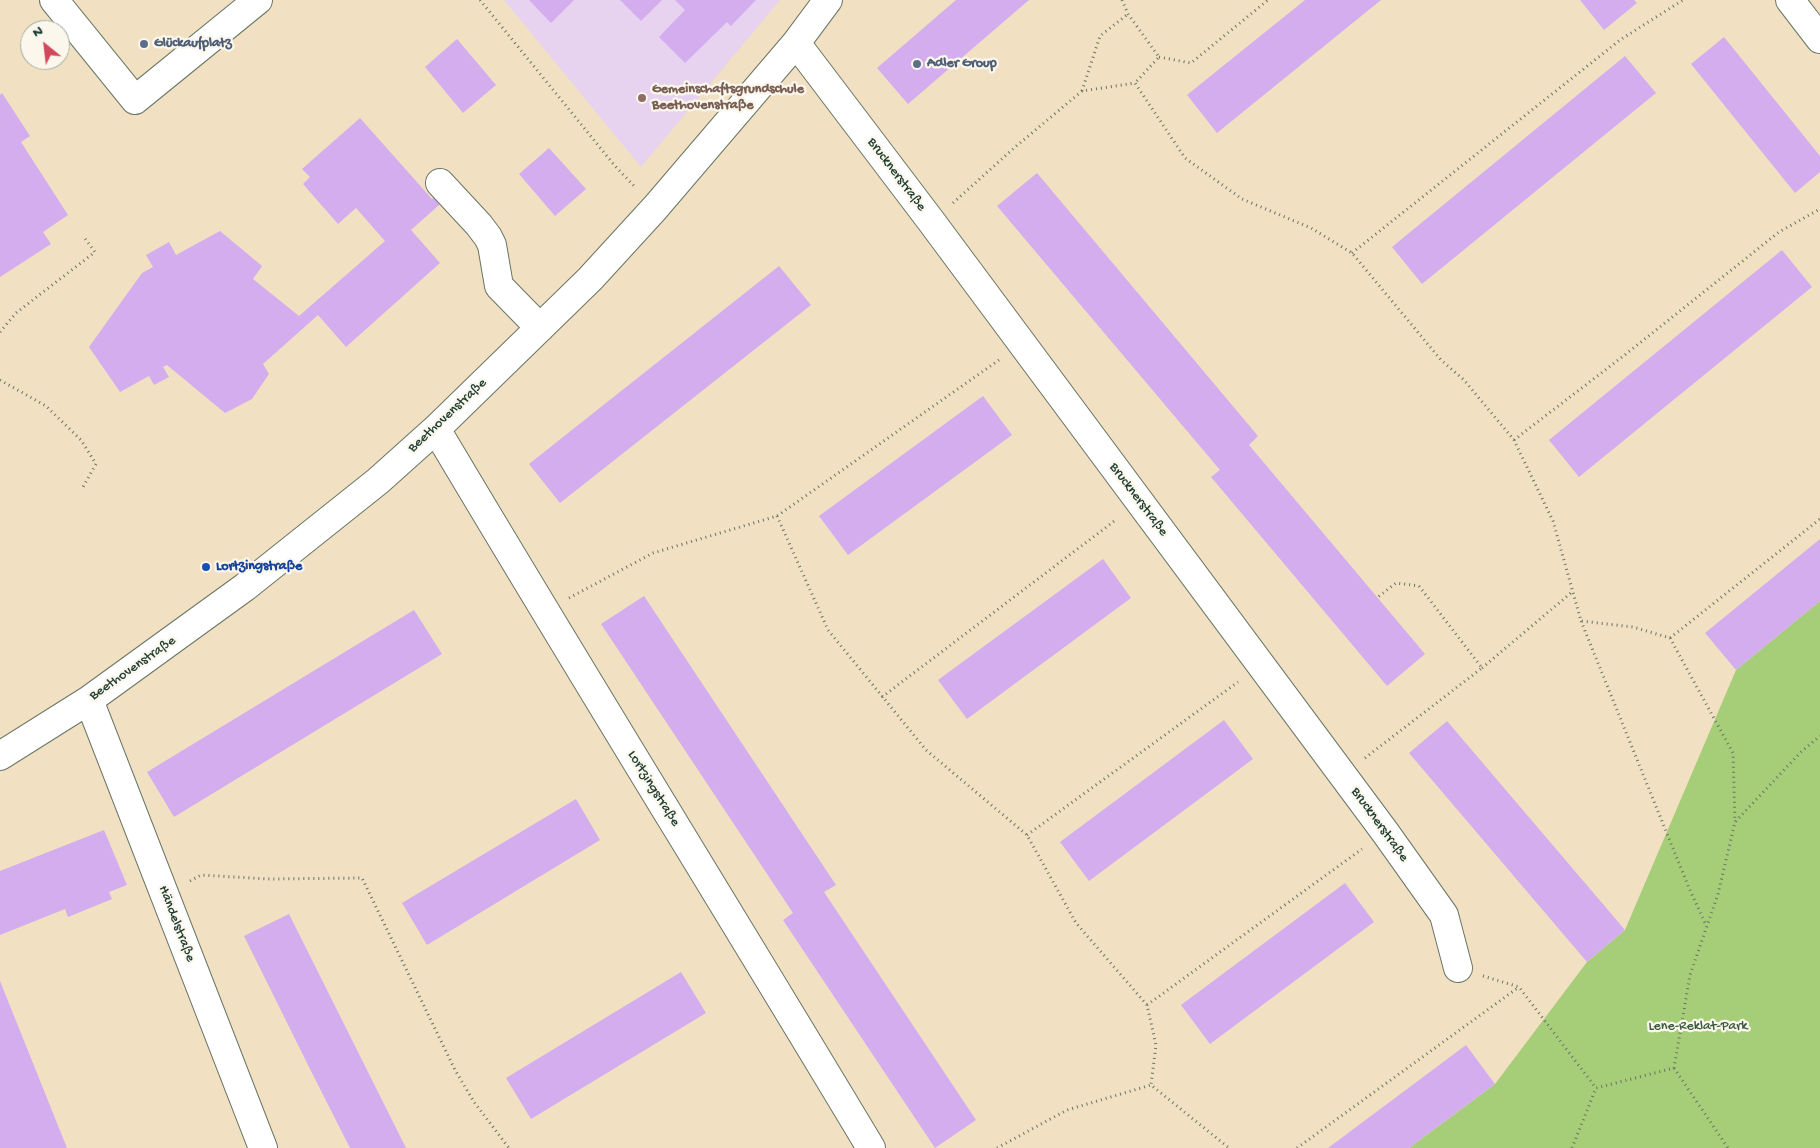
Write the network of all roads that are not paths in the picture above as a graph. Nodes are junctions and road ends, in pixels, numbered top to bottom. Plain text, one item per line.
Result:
1 (54, 0) edge
2 (258, 0) edge
3 (828, 0) edge
4 (1790, 0) edge
5 (1820, 39) edge
6 (796, 43) junction
7 (440, 183) dead end
8 (540, 328) junction
9 (436, 429) junction
10 (89, 700) junction
11 (0, 756) edge
12 (1458, 968) road end
13 (263, 1148) edge
14 (871, 1148) edge

1 - 2 street
3 - 6 street, Beethovenstraße
4 - 5 street
6 - 8 street, Beethovenstraße
6 - 12 street, Brucknerstraße
7 - 8 street
8 - 9 street, Beethovenstraße
9 - 10 street, Beethovenstraße
9 - 14 street, Lortzingstraße
10 - 11 street, Beethovenstraße
10 - 13 street, Händelstraße

